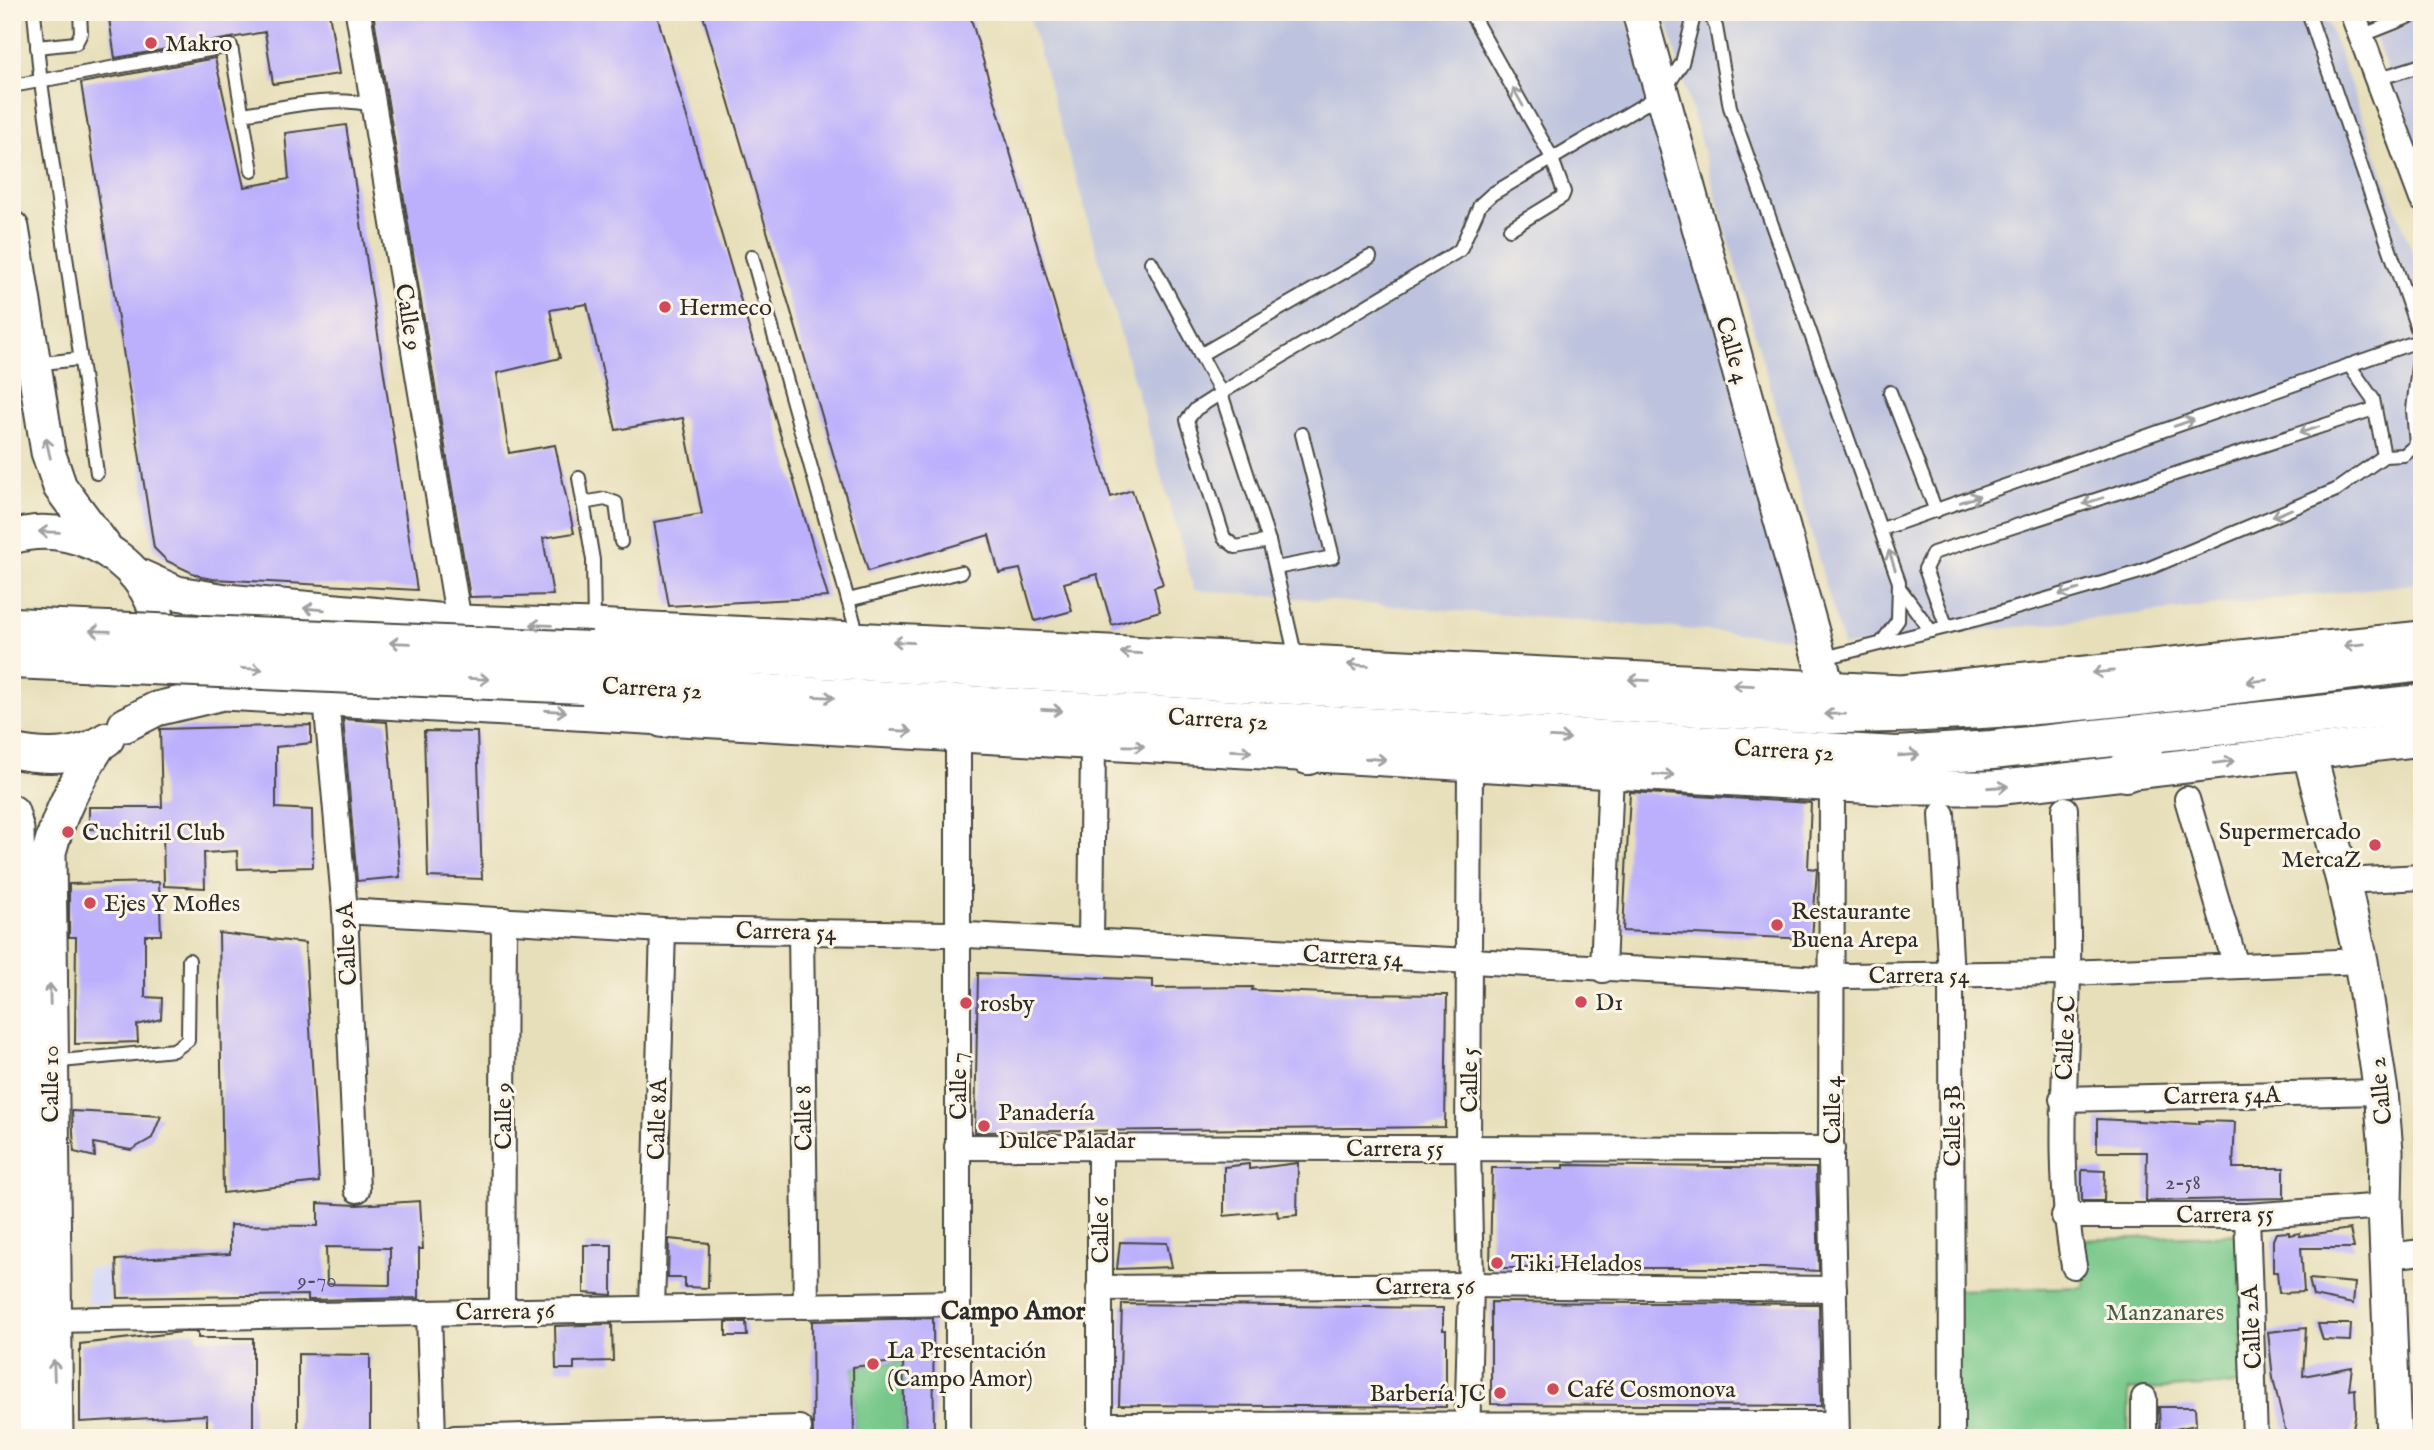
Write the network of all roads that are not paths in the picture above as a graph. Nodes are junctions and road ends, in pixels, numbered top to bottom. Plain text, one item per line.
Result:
1 (34, 12) edge
2 (80, 12) edge
3 (358, 12) edge
4 (1470, 12) edge
5 (1639, 12) edge
6 (1695, 12) edge
7 (1709, 12) edge
8 (2308, 12) edge
9 (2352, 12) edge
10 (2421, 12) edge
11 (2361, 36) junction
12 (37, 47) junction
13 (2422, 65) edge
14 (2377, 79) junction
15 (41, 81) junction
16 (12, 86) edge
17 (1662, 94) junction
18 (373, 104) junction
19 (243, 114) junction
20 (1551, 156) junction
21 (252, 171) dead end
22 (2422, 199) edge
23 (12, 228) edge
24 (1510, 229) dead end
25 (752, 256) dead end
26 (1370, 257) dead end
27 (1151, 262) dead end
28 (2421, 340) edge
29 (1200, 355) junction
30 (79, 359) junction
31 (33, 364) junction
32 (2349, 365) junction
33 (1889, 392) dead end
34 (1221, 393) junction
35 (2374, 409) junction
36 (1302, 435) dead end
37 (2384, 456) junction
38 (97, 473) dead end
39 (579, 478) dead end
40 (583, 503) junction
41 (1936, 511) junction
42 (1882, 529) junction
43 (12, 537) edge
44 (1269, 541) junction
45 (621, 542) dead end
46 (106, 547) junction
47 (1276, 568) junction
48 (961, 572) dead end
49 (135, 574) junction
50 (1901, 590) junction
51 (848, 600) junction
52 (226, 601) junction
53 (458, 622) junction
54 (1946, 625) junction
55 (12, 627) edge
56 (634, 630) junction
57 (1931, 631) junction
58 (2422, 638) edge
59 (859, 640) junction
60 (1880, 644) junction
61 (589, 654) junction
62 (766, 656) junction
63 (12, 659) edge
64 (1011, 659) junction
65 (1296, 662) junction
66 (2422, 662) edge
67 (1824, 674) junction
68 (2164, 678) junction
69 (223, 693) junction
70 (756, 693) junction
71 (326, 699) junction
72 (2422, 704) edge
73 (663, 718) junction
74 (1252, 721) junction
75 (2151, 733) junction
76 (113, 734) junction
77 (958, 734) junction
78 (2422, 739) edge
79 (1093, 745) junction
80 (12, 751) edge
81 (2309, 752) junction
82 (1308, 755) junction
83 (1470, 765) junction
84 (1611, 772) junction
85 (2126, 772) junction
86 (1832, 783) junction
87 (2187, 799) dead end
88 (2065, 808) dead end
89 (12, 812) edge
90 (1942, 814) dead end
91 (2422, 877) edge
92 (2343, 881) junction
93 (345, 911) junction
94 (16, 914) edge
95 (504, 920) junction
96 (663, 930) junction
97 (801, 931) junction
98 (958, 936) junction
99 (1091, 942) junction
100 (188, 960) dead end
101 (2361, 961) junction
102 (1469, 962) junction
103 (2236, 966) junction
104 (1603, 970) junction
105 (2068, 973) junction
106 (1951, 975) junction
107 (1832, 978) junction
108 (17, 1009) edge
109 (50, 1062) junction
110 (2381, 1092) junction
111 (2062, 1099) junction
112 (957, 1147) junction
113 (1468, 1148) junction
114 (1100, 1149) junction
115 (1832, 1149) junction
116 (357, 1190) dead end
117 (2385, 1206) junction
118 (2064, 1216) junction
119 (2246, 1216) junction
120 (2422, 1252) edge
121 (2389, 1256) junction
122 (2074, 1266) dead end
123 (1471, 1285) junction
124 (1100, 1288) junction
125 (1834, 1289) junction
126 (958, 1303) junction
127 (806, 1306) junction
128 (652, 1308) junction
129 (502, 1312) junction
130 (429, 1313) junction
131 (52, 1320) junction
132 (2144, 1398) dead end
133 (799, 1428) dead end
134 (1100, 1431) edge
135 (1467, 1431) edge
136 (1837, 1431) edge
137 (30, 1438) edge
138 (56, 1438) edge
139 (433, 1438) edge
140 (455, 1438) edge
141 (958, 1438) edge
142 (1952, 1438) edge
143 (2144, 1438) edge
144 (2255, 1438) edge
145 (2393, 1438) edge

1 - 12 lane
2 - 12 lane
3 - 18 street, Calle 9
20 -> 4 lane
5 - 17 street, Calle 4
6 - 17 lane
7 - 42 lane
8 - 28 lane
9 - 11 street
10 - 11 lane
11 - 14 street
12 - 15 lane
13 - 14 lane
14 - 22 street
15 - 16 lane
15 - 19 lane
15 - 30 lane
17 - 20 lane
17 - 67 street, Calle 4
18 - 19 lane
18 - 53 street, Calle 9
19 - 21 lane
20 - 24 lane
20 - 34 lane
23 - 31 street
25 - 51 lane
26 - 29 lane
27 - 29 lane
28 - 32 lane
28 - 37 lane
29 - 34 lane
30 - 31 lane
30 - 38 lane
46 -> 31 street
32 - 35 lane
41 -> 32 lane
33 - 41 lane
34 - 44 lane
34 - 44 lane
35 - 37 lane
35 -> 54 lane
36 - 47 lane
37 -> 54 lane
39 - 40 lane
40 - 45 lane
40 - 61 lane
41 - 42 lane
50 -> 42 lane
46 -> 43 street
44 - 47 lane
46 - 49 street
47 - 65 lane
48 - 51 lane
49 - 52 street, Carrera 52
49 - 76 street, Calle 10
50 - 57 lane
50 - 60 lane
51 - 59 lane
53 -> 52 street, Carrera 52
52 - 69 street
61 -> 53 street, Carrera 52
54 - 57 lane
61 -> 55 main road, Carrera 52, bridge
56 - 59 street, Carrera 52
56 - 61 street, Carrera 52
56 - 62 main road
57 - 60 lane
58 -> 68 street, Carrera 52
64 -> 59 street, Carrera 52
60 - 67 lane
61 - 62 main road, Carrera 52
63 -> 61 main road, Carrera 52, bridge
61 - 70 main road, Carrera 52
62 - 64 main road, Carrera 52
65 -> 64 street, Carrera 52
68 -> 64 main road, Carrera 52
67 -> 65 street, Carrera 52
66 -> 68 main road, Carrera 52
68 -> 67 street, Carrera 52
69 - 71 street, Carrera 52
69 - 76 street, Carrera 52
70 - 73 main road
70 -> 74 main road, Carrera 52
71 -> 73 street, Carrera 52
71 - 93 street, Calle 9A
72 - 75 main road, Carrera 52
73 -> 77 street, Carrera 52
74 -> 75 main road, Carrera 52
74 - 82 main road
75 - 85 main road
76 - 80 street, Carrera 52
109 -> 76 street, Calle 10
77 - 79 street, Carrera 52
77 - 98 street, Calle 7
78 - 81 street, Carrera 52
79 -> 82 street, Carrera 52
79 - 99 street
85 -> 81 street, Carrera 52
81 - 92 street, Calle 2
82 -> 83 street, Carrera 52
83 - 84 street, Carrera 52
83 - 102 street, Calle 5
84 -> 86 street, Carrera 52
84 - 104 street
86 -> 85 street, Carrera 52
86 - 107 street, Calle 4
87 - 103 street
88 - 105 street, Calle 2C
89 - 94 street, Calle 10
90 - 106 street, Calle 3B
91 - 92 street
92 - 101 street, Calle 2
93 - 95 street, Carrera 54
93 - 116 street, Calle 9A
94 - 108 street, Calle 10
95 - 96 street, Carrera 54
95 - 129 street, Calle 9
96 - 97 street, Carrera 54
96 - 128 street, Calle 8A
97 - 98 street, Carrera 54
97 - 127 street, Calle 8
98 - 99 street, Carrera 54
98 - 112 street, Calle 7
99 - 102 street, Carrera 54
100 - 109 lane
101 - 103 street, Carrera 54
101 - 110 street, Calle 2
102 - 104 street, Carrera 54
102 - 113 street, Calle 5
103 - 105 street, Carrera 54
104 - 107 street, Carrera 54
105 - 106 street, Carrera 54
105 - 111 street, Calle 2C
106 - 107 street, Carrera 54
106 - 142 street, Calle 3B
107 - 115 street, Calle 4
108 - 137 street, Calle 10
109 - 131 street, Calle 10
110 - 111 street, Carrera 54A
110 - 117 street, Calle 2
111 - 118 street, Calle 2C
112 - 114 street, Carrera 55
112 - 126 street, Calle 7
113 - 114 street, Carrera 55
113 - 115 street, Carrera 55
113 - 123 street, Calle 5
114 - 124 street, Calle 6
115 - 125 street, Calle 4
117 - 119 street, Carrera 55
117 - 121 street, Calle 2
118 - 119 street, Carrera 55
118 - 122 street, Calle 2C
119 - 144 street, Calle 2A
120 - 121 street
121 - 145 street, Calle 2
123 - 124 street, Carrera 56
123 - 125 street, Carrera 56
123 - 135 street, Calle 5
124 - 134 street, Calle 6
125 - 136 street, Calle 4
126 - 127 street, Carrera 56
126 - 141 street, Calle 7
127 - 128 street, Carrera 56
128 - 129 street, Carrera 56
129 - 130 street, Carrera 56
130 - 131 street, Carrera 56
130 - 139 street
138 -> 131 street, Calle 10
132 - 143 street
133 - 140 street
134 - 135 street
135 - 136 street

